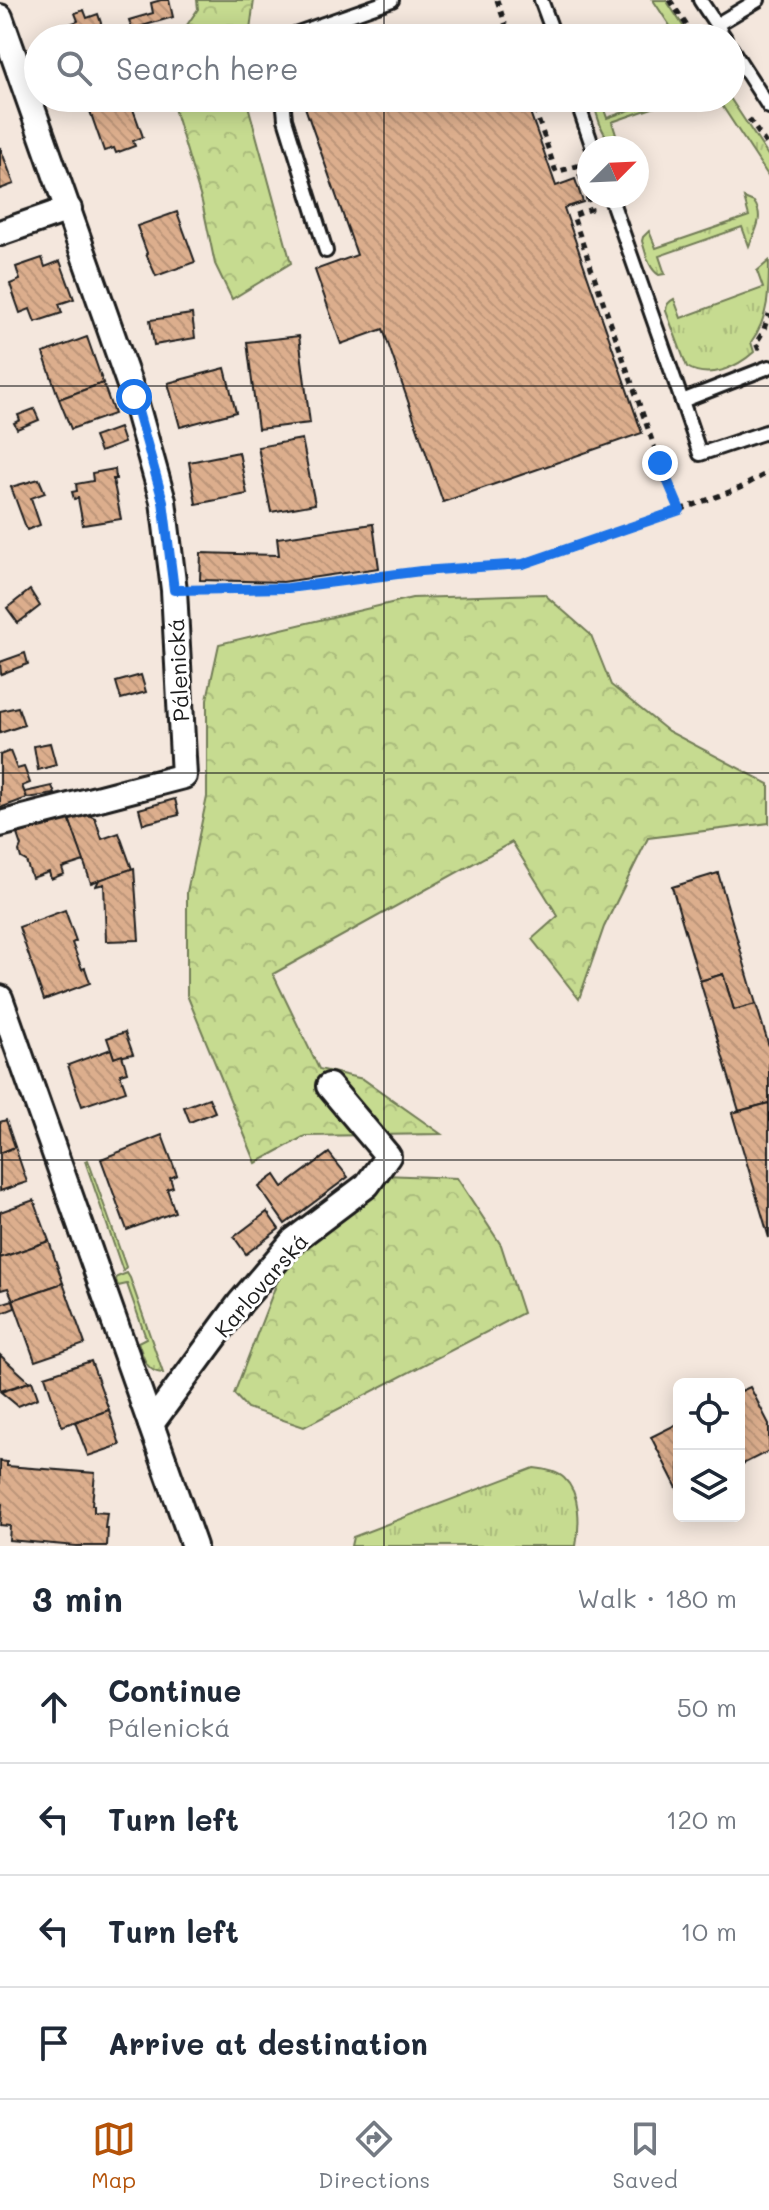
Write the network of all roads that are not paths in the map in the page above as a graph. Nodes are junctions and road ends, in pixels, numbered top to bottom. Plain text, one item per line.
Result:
1 (392, 0) edge
2 (541, 0) edge
3 (700, 0) edge
4 (758, 0) edge
5 (0, 17) edge
6 (324, 24) edge
7 (550, 24) edge
8 (715, 24) edge
9 (718, 24) edge
10 (745, 70) edge
11 (24, 84) edge
12 (769, 107) edge
13 (34, 112) edge
14 (284, 112) edge
15 (581, 112) edge
16 (589, 136) edge
17 (614, 208) edge
18 (69, 209) junction
19 (0, 233) edge
20 (326, 251) dead end
21 (768, 368) edge
22 (682, 401) junction
23 (769, 431) edge
24 (0, 824) edge
25 (0, 998) edge
26 (329, 1086) dead end
27 (151, 1424) junction
28 (194, 1546) edge

1 - 6 lane
2 - 7 lane
3 - 8 lane
4 - 9 lane
5 - 11 street, Pálenická
10 - 12 lane
13 - 18 street, Pálenická
14 - 20 lane
15 - 16 lane
17 - 22 lane
18 - 19 street
18 - 24 street, Pálenická
21 - 22 lane
22 - 23 lane
25 - 27 street
26 - 27 street, Karlovarská
27 - 28 street

